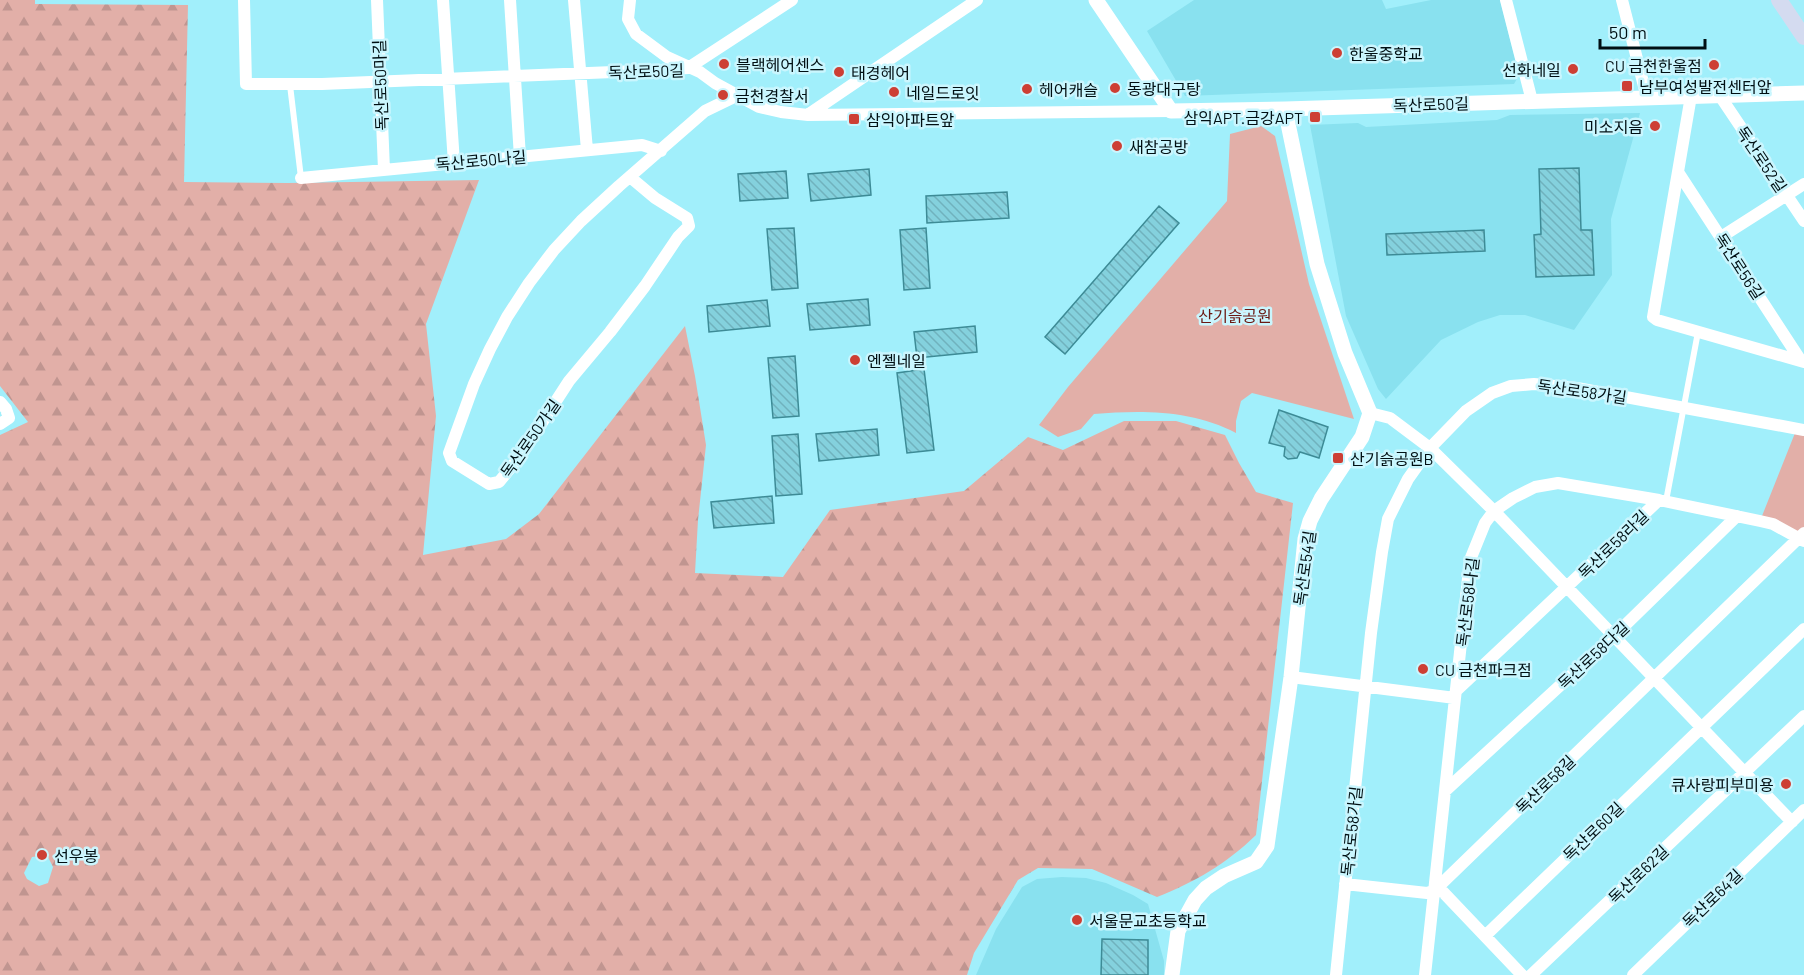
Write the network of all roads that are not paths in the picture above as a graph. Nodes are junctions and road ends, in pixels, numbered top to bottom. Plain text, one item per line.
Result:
1 (244, 0) edge
2 (377, 0) edge
3 (443, 0) edge
4 (510, 0) edge
5 (574, 0) edge
6 (630, 0) edge
7 (792, 0) edge
8 (977, 0) edge
9 (1096, 0) edge
10 (1506, 0) edge
11 (1622, 0) edge
12 (1779, 0) edge
13 (1804, 37) edge
14 (688, 68) junction
15 (580, 73) junction
16 (515, 76) junction
17 (448, 79) junction
18 (380, 82) junction
19 (290, 84) junction
20 (1804, 93) edge
21 (738, 95) junction
22 (1691, 96) junction
23 (1720, 96) junction
24 (1647, 98) junction
25 (1532, 101) junction
26 (1285, 109) junction
27 (1171, 111) junction
28 (808, 115) junction
29 (587, 150) junction
30 (660, 151) junction
31 (520, 157) junction
32 (454, 163) junction
33 (384, 170) junction
34 (1678, 172) junction
35 (630, 177) junction
36 (301, 178) joint
37 (1804, 184) edge
38 (1786, 195) junction
39 (1804, 221) edge
40 (1721, 237) junction
41 (1698, 332) junction
42 (1803, 361) edge
43 (0, 402) edge
44 (1684, 407) junction
45 (1370, 413) junction
46 (0, 424) edge
47 (1804, 430) edge
48 (1430, 448) junction
49 (1663, 501) junction
50 (1494, 511) junction
51 (1737, 516) junction
52 (1803, 537) edge
53 (1567, 588) junction
54 (1804, 629) edge
55 (1614, 636) junction
56 (1291, 676) junction
57 (1655, 679) junction
58 (1365, 686) junction
59 (1456, 695) junction
60 (1804, 716) edge
61 (1701, 727) junction
62 (1744, 772) junction
63 (1445, 790) junction
64 (1804, 810) edge
65 (1792, 822) junction
66 (1345, 884) junction
67 (1434, 890) junction
68 (1485, 936) junction
69 (1172, 975) edge
70 (1336, 975) edge
71 (1425, 975) edge
72 (1522, 975) edge
73 (1531, 975) edge
74 (1633, 975) edge

1 - 19 street, 독산로50길
2 - 18 street, 독산로50마길
3 - 17 street
4 - 16 street
5 - 15 street
6 - 14 street
7 - 14 street
8 - 28 street
9 - 27 street
10 - 25 street
11 - 24 street
12 - 13 main road
14 - 15 street, 독산로50길
14 - 21 street, 독산로50길
15 - 16 street, 독산로50길
15 - 29 street
16 - 17 street, 독산로50길
16 - 31 street
17 - 18 street, 독산로50길
17 - 32 street
18 - 19 street, 독산로50길
18 - 33 street, 독산로50마길
19 - 36 lane
20 - 23 street, 독산로50길
21 - 28 street, 독산로50길
21 - 30 street, 독산로50가길
22 - 23 street, 독산로50길
22 - 24 street, 독산로50길
22 - 34 street
23 - 38 street, 독산로52길
24 - 25 street, 독산로50길
25 - 26 street, 독산로50길
26 - 27 street, 독산로50길
26 - 45 street
27 - 28 street, 독산로50길
29 - 30 street, 독산로50나길
29 - 31 street, 독산로50나길
30 - 35 street, 독산로50가길
31 - 32 street, 독산로50나길
32 - 33 street, 독산로50나길
33 - 36 street, 독산로50나길
34 - 40 street, 독산로56길
34 - 41 street, 독산로56길
35 - 35 street, 독산로50가길
37 - 38 street
38 - 39 street, 독산로52길
38 - 40 street
40 - 42 street, 독산로56길
41 - 42 street, 독산로56길
41 - 44 lane
43 - 46 street
44 - 47 street, 독산로58가길
44 - 48 street, 독산로58가길
44 - 49 lane
45 - 48 street
45 - 56 street, 독산로54길
48 - 50 street
48 - 58 street, 독산로58가길
49 - 50 street, 독산로58나길
49 - 51 street, 독산로58나길
49 - 53 street, 독산로58라길
50 - 53 street
50 - 59 street, 독산로58나길
51 - 52 street, 독산로58나길
51 - 55 street, 독산로58다길
52 - 57 street, 독산로58길
53 - 55 street, 독산로58라길
53 - 59 street, 독산로58라길
54 - 61 street, 독산로60길
55 - 57 street
55 - 63 street, 독산로58다길
56 - 58 street
56 - 69 street, 독산로54길
57 - 61 street
57 - 67 street, 독산로58길
58 - 59 street
58 - 66 street, 독산로58가길
59 - 63 street, 독산로58나길
60 - 62 street, 독산로62길
61 - 62 street
61 - 68 street, 독산로60길
62 - 65 street
62 - 73 street, 독산로62길
63 - 67 street, 독산로58나길
64 - 65 street, 독산로64길
65 - 74 street, 독산로64길
66 - 67 street
66 - 70 street, 독산로58가길
67 - 68 street
67 - 71 street, 독산로58나길
68 - 72 street

